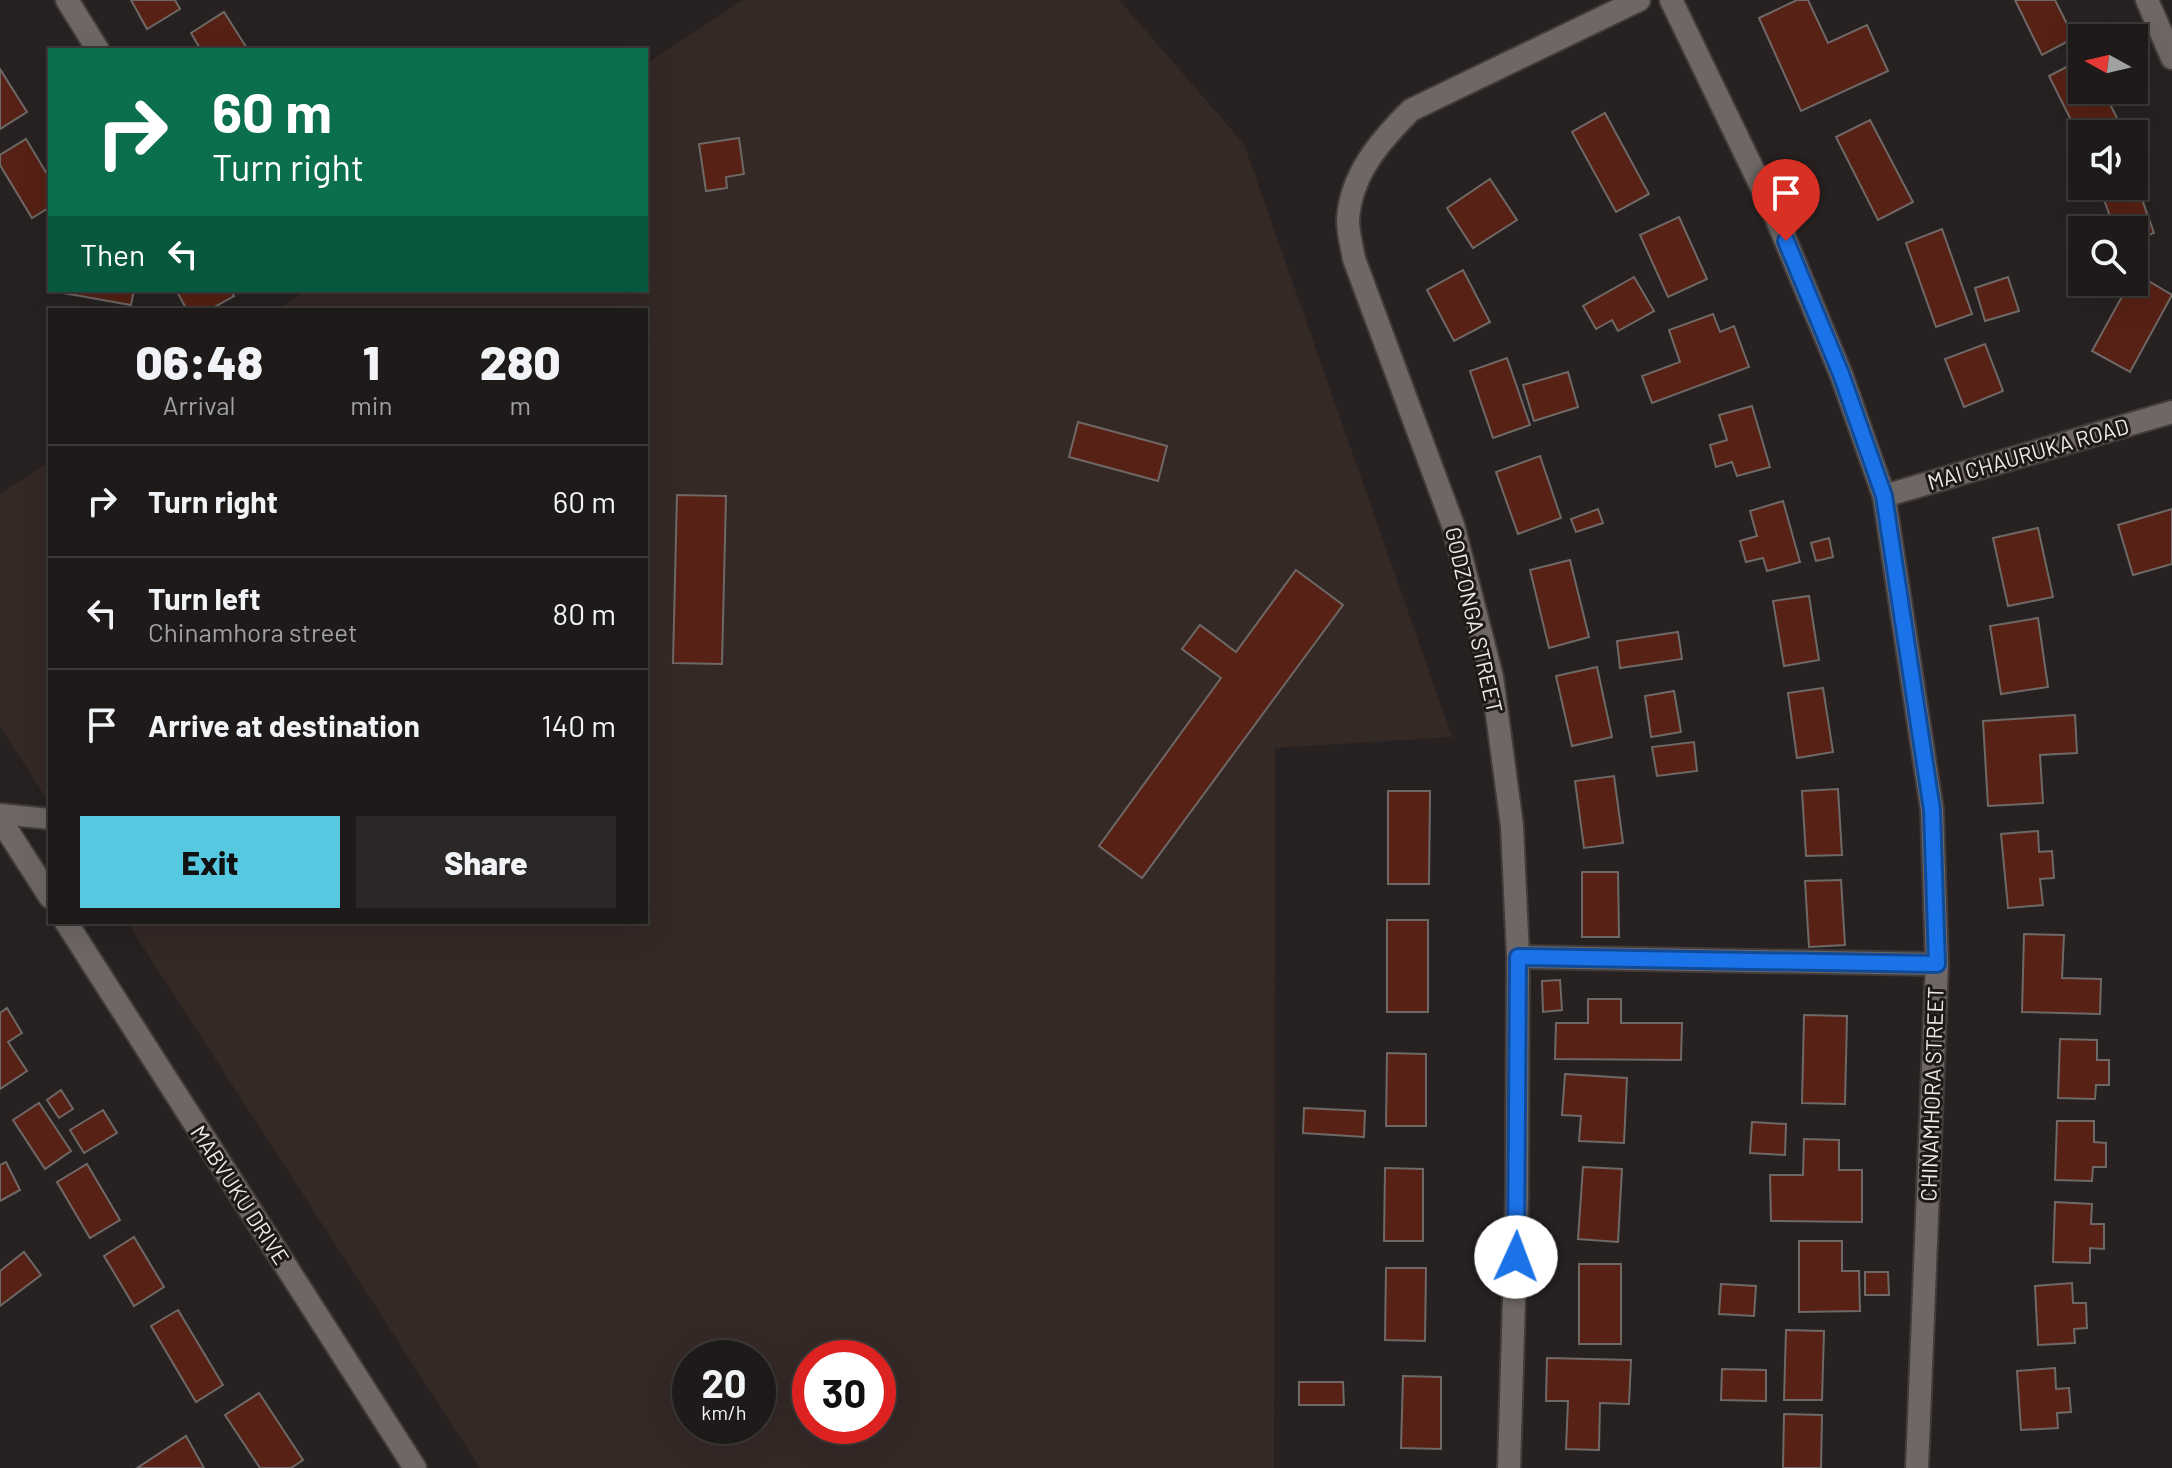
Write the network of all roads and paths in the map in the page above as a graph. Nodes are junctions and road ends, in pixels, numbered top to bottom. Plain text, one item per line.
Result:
1 (67, 0) edge
2 (1639, 0) edge
3 (1671, 0) edge
4 (2147, 0) edge
5 (97, 48) edge
6 (2172, 58) edge
7 (2172, 412) edge
8 (1884, 496) junction
9 (0, 817) edge
10 (48, 819) edge
11 (48, 894) edge
12 (67, 924) edge
13 (1518, 957) junction
14 (1937, 964) junction
15 (415, 1468) edge
16 (1509, 1468) edge
17 (1917, 1468) edge

1 - 5 street
2 - 13 street, GODZONGA STREET
3 - 8 street, CHINAMHORA STREET
4 - 6 street
7 - 8 street, MAI CHAURUKA ROAD
8 - 14 street, CHINAMHORA STREET
9 - 10 lane
9 - 11 street
12 - 15 street, MABVUKU DRIVE
13 - 14 street
13 - 16 street, GODZONGA STREET
14 - 17 street, CHINAMHORA STREET

